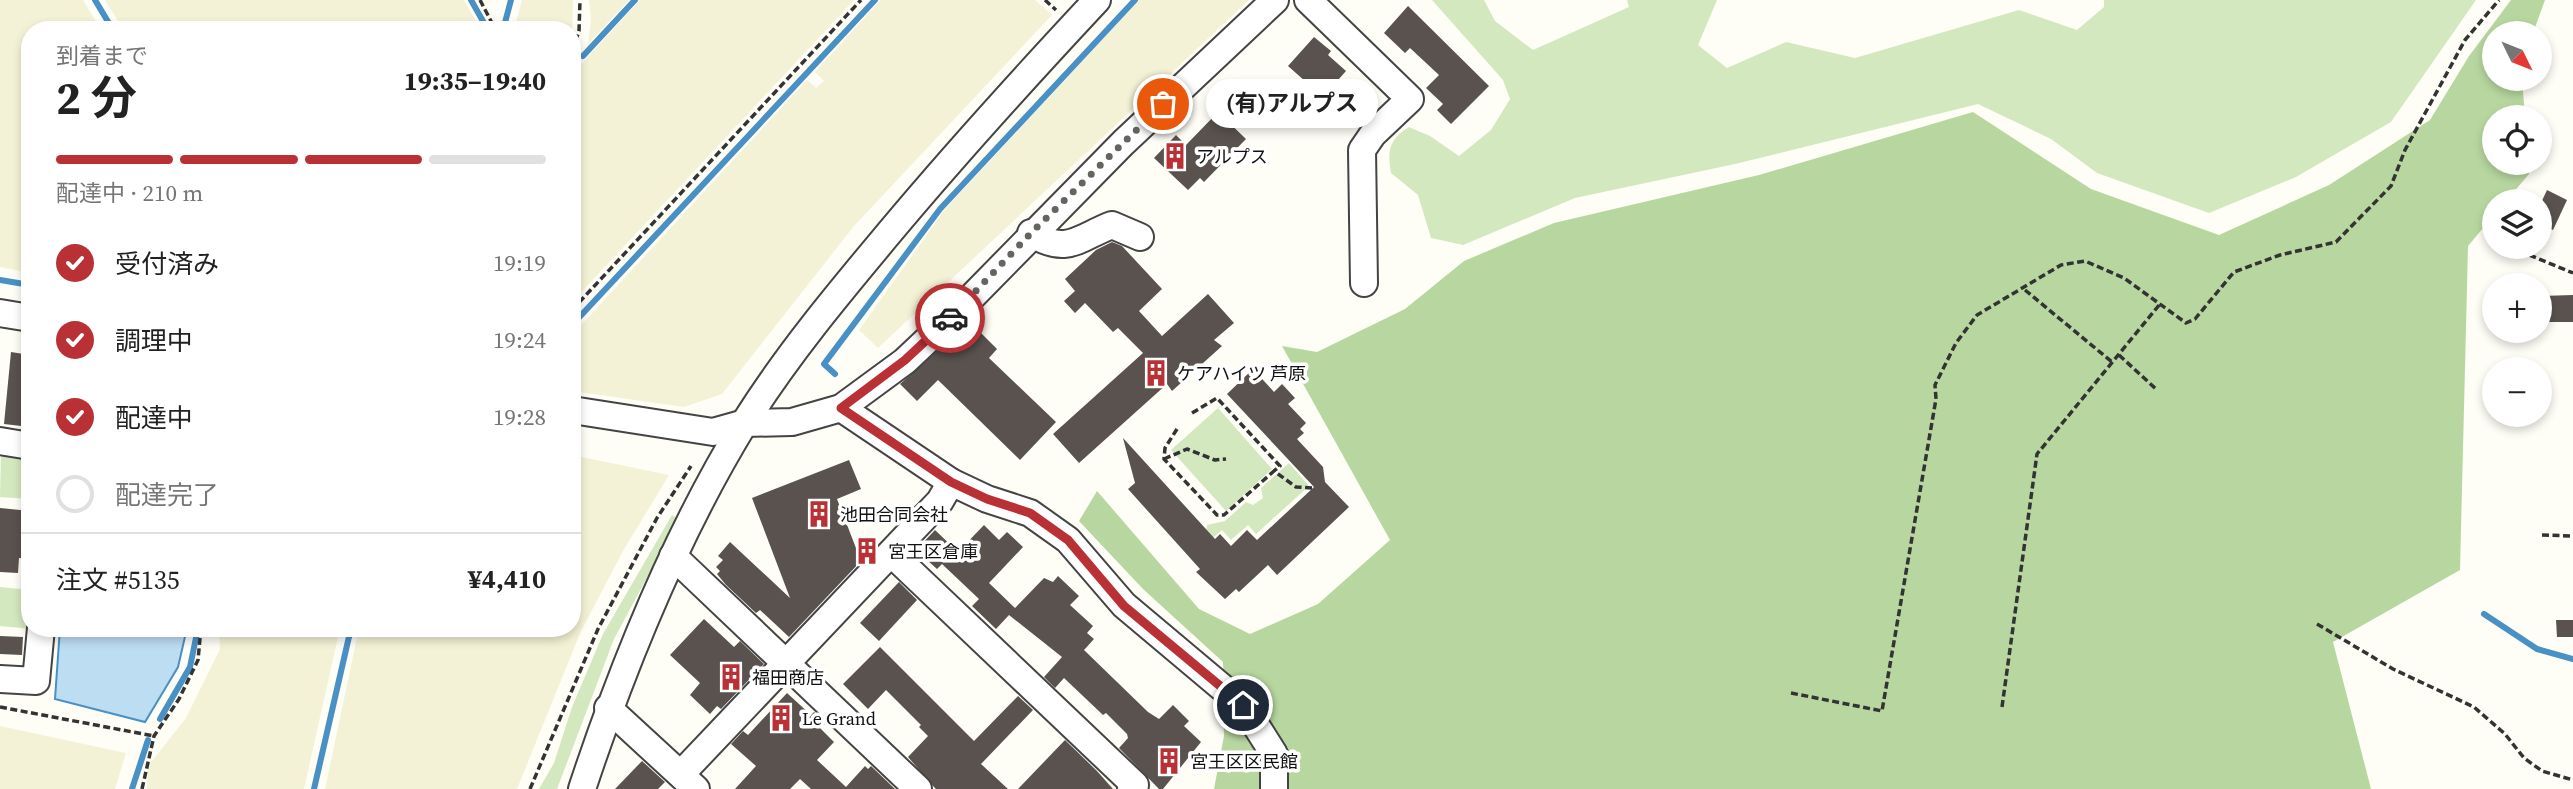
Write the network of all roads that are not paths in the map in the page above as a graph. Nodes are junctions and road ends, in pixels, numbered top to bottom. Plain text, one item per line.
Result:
1 (1097, 0) edge
2 (1275, 0) edge
3 (1308, 0) edge
4 (1031, 233) junction
5 (1140, 237) dead end
6 (1364, 283) dead end
7 (0, 313) edge
8 (21, 316) edge
9 (841, 408) junction
10 (581, 411) edge
11 (745, 423) junction
12 (0, 441) edge
13 (21, 444) edge
14 (951, 482) junction
15 (891, 553) junction
16 (673, 556) junction
17 (40, 637) edge
18 (787, 663) junction
19 (0, 680) edge
20 (608, 708) junction
21 (689, 782) edge
22 (582, 789) edge
23 (918, 789) edge
24 (1130, 789) edge
25 (1274, 789) edge

1 - 11 street
2 - 4 street
3 - 6 street
4 - 5 street
4 - 9 street
7 - 8 street
9 - 11 street
9 - 14 street
10 - 11 street
11 - 16 street
12 - 13 street
14 - 15 street
14 - 25 street
15 - 18 street
15 - 24 street
16 - 18 street
16 - 20 street
17 - 19 street
18 - 21 street
18 - 23 street
20 - 21 street
20 - 22 street

